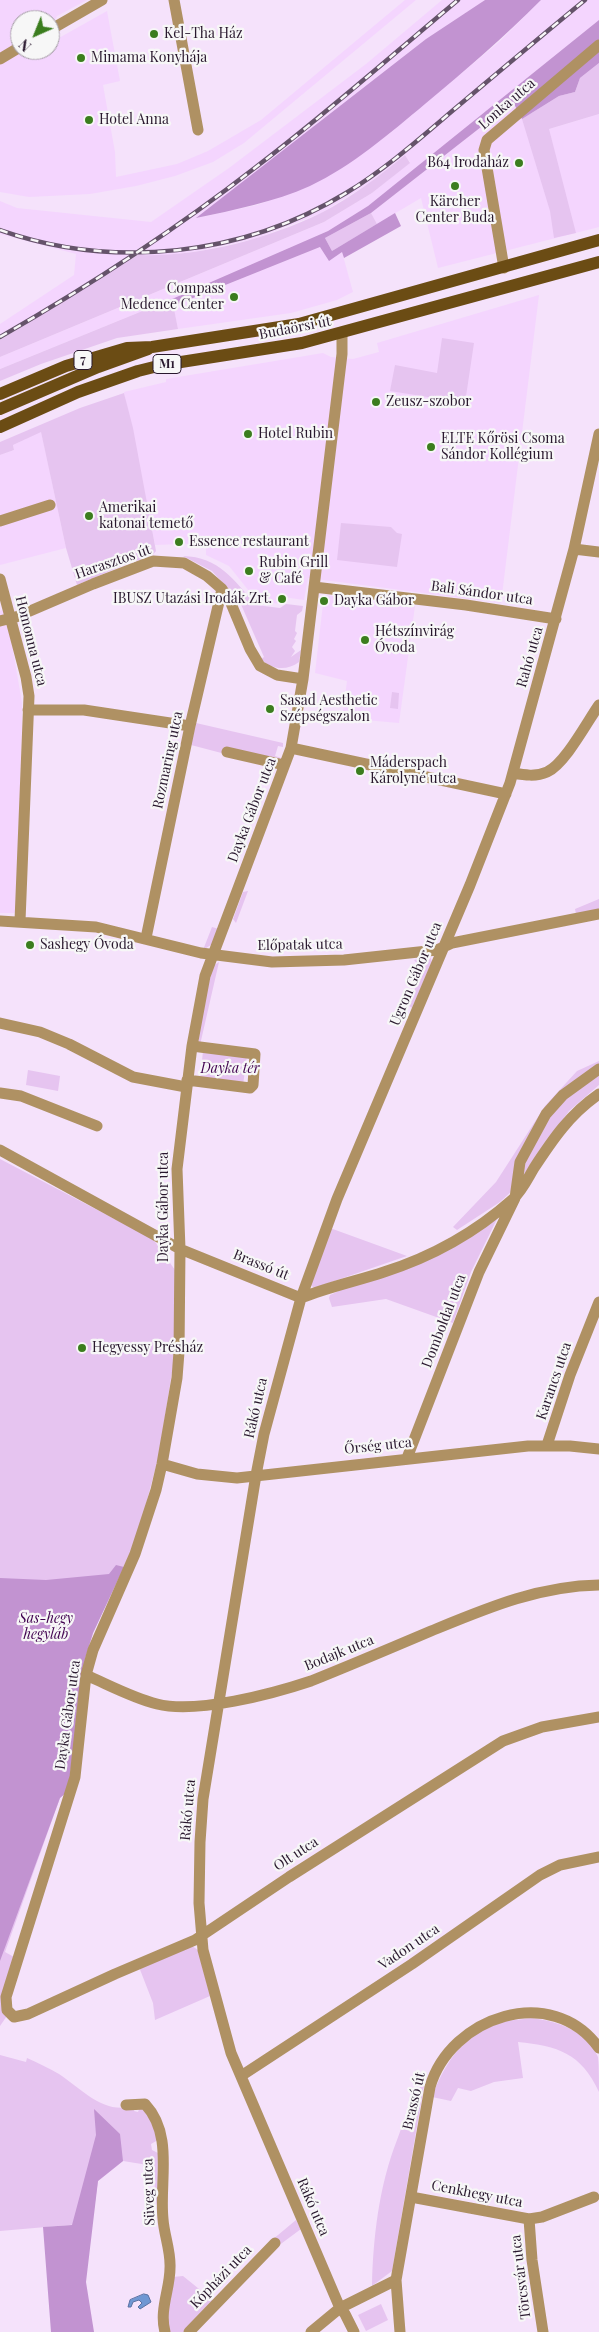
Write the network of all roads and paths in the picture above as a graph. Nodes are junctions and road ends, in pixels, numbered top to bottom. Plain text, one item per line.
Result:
1 (102, 0) edge
2 (174, 0) edge
3 (60, 24) edge
4 (599, 45) edge
5 (198, 130) dead end
6 (599, 240) edge
7 (599, 262) edge
8 (504, 268) junction
9 (342, 334) junction
10 (152, 347) junction
11 (0, 394) edge
12 (0, 409) edge
13 (0, 427) edge
14 (599, 434) edge
15 (50, 505) dead end
16 (0, 521) edge
17 (574, 549) junction
18 (599, 552) edge
19 (0, 579) edge
20 (314, 587) junction
21 (222, 589) junction
22 (556, 619) junction
23 (5, 620) edge
24 (303, 679) junction
25 (599, 705) edge
26 (28, 710) junction
27 (190, 726) junction
28 (291, 748) junction
29 (227, 752) dead end
30 (284, 765) junction
31 (513, 773) junction
32 (506, 794) junction
33 (599, 914) edge
34 (0, 921) edge
35 (20, 921) junction
36 (146, 938) junction
37 (443, 947) junction
38 (213, 955) junction
39 (0, 1022) edge
40 (192, 1046) junction
41 (599, 1069) edge
42 (187, 1083) junction
43 (0, 1093) edge
44 (599, 1094) edge
45 (97, 1126) dead end
46 (0, 1150) edge
47 (515, 1198) junction
48 (180, 1249) junction
49 (301, 1298) junction
50 (599, 1302) edge
51 (594, 1328) edge
52 (547, 1445) junction
53 (599, 1450) edge
54 (407, 1458) junction
55 (162, 1464) junction
56 (256, 1475) junction
57 (599, 1585) edge
58 (86, 1675) junction
59 (218, 1702) junction
60 (599, 1718) edge
61 (599, 1857) edge
62 (201, 1935) junction
63 (9, 2014) joint
64 (599, 2047) edge
65 (241, 2076) junction
66 (126, 2104) dead end
67 (411, 2196) junction
68 (594, 2197) dead end
69 (530, 2219) junction
70 (275, 2243) dead end
71 (396, 2280) junction
72 (340, 2308) junction
73 (165, 2332) edge
74 (189, 2332) edge
75 (311, 2332) edge
76 (354, 2332) edge
77 (400, 2332) edge
78 (543, 2332) edge

1 - 3 street
2 - 5 street
4 - 8 street, Lonka utca
6 - 8 main road, Budaörsi út / M1
7 - 9 main road, Budaörsi út / M1
8 - 10 main road, Budaörsi út / M1
9 - 13 main road, Budaörsi út / M1
9 - 20 street, Dayka Gábor utca
10 - 11 main road, Budaörsi út / 7
10 - 12 main road, Budaörsi út
14 - 17 street, Rahó utca
15 - 16 street
17 - 18 street
17 - 22 street, Rahó utca
19 - 23 street, Homonna utca
20 - 22 street, Bali Sándor utca
20 - 24 street, Dayka Gábor utca
21 - 23 street, Harasztos út
21 - 24 street, Harasztos út
21 - 27 street, Rozmaring utca
22 - 31 street, Rahó utca
23 - 26 street, Homonna utca
24 - 28 street, Dayka Gábor utca
25 - 31 street
26 - 27 street
26 - 35 street, Homonna utca
27 - 36 street, Rozmaring utca
28 - 30 street, Dayka Gábor utca
28 - 32 street
29 - 30 street
30 - 38 street, Dayka Gábor utca
31 - 32 street, Ugron Gábor utca
32 - 37 street, Ugron Gábor utca
33 - 37 street, Előpatak utca
34 - 35 street, Előpatak utca
35 - 36 street, Előpatak utca
36 - 38 street, Előpatak utca
37 - 38 street, Előpatak utca
37 - 49 street, Ugron Gábor utca
38 - 40 street, Dayka Gábor utca
39 - 42 street
40 - 42 street, Dayka Gábor utca
40 - 42 street
41 - 47 street
42 - 48 street, Dayka Gábor utca
43 - 45 street
44 - 47 street
46 - 48 street, Brassó út
47 - 49 street
47 - 54 street, Domboldal utca
48 - 49 street, Brassó út
48 - 55 street, Dayka Gábor utca
49 - 56 street, Rákó utca
50 - 51 street, Karancs utca
51 - 52 street, Karancs utca
52 - 53 street, Őrség utca
52 - 54 street, Őrség utca
54 - 56 street, Őrség utca
55 - 56 street, Őrség utca
55 - 58 street, Dayka Gábor utca
56 - 59 street, Rákó utca
57 - 59 street, Bodajk utca
58 - 59 street, Bodajk utca
58 - 63 street, Dayka Gábor utca
59 - 62 street, Rákó utca
60 - 62 street, Olt utca
61 - 65 street, Vadon utca
62 - 63 street, Olt utca
62 - 65 street, Rákó utca
64 - 67 street, Brassó út
65 - 72 street, Rákó utca
66 - 73 street, Süveg utca
67 - 69 street, Cenkhegy utca
67 - 71 street, Brassó út
68 - 69 street, Cenkhegy utca
69 - 78 street, Törcsvár utca
70 - 74 street, Kópházi utca
71 - 72 street
71 - 77 street, Brassó út
72 - 75 street
72 - 76 street

